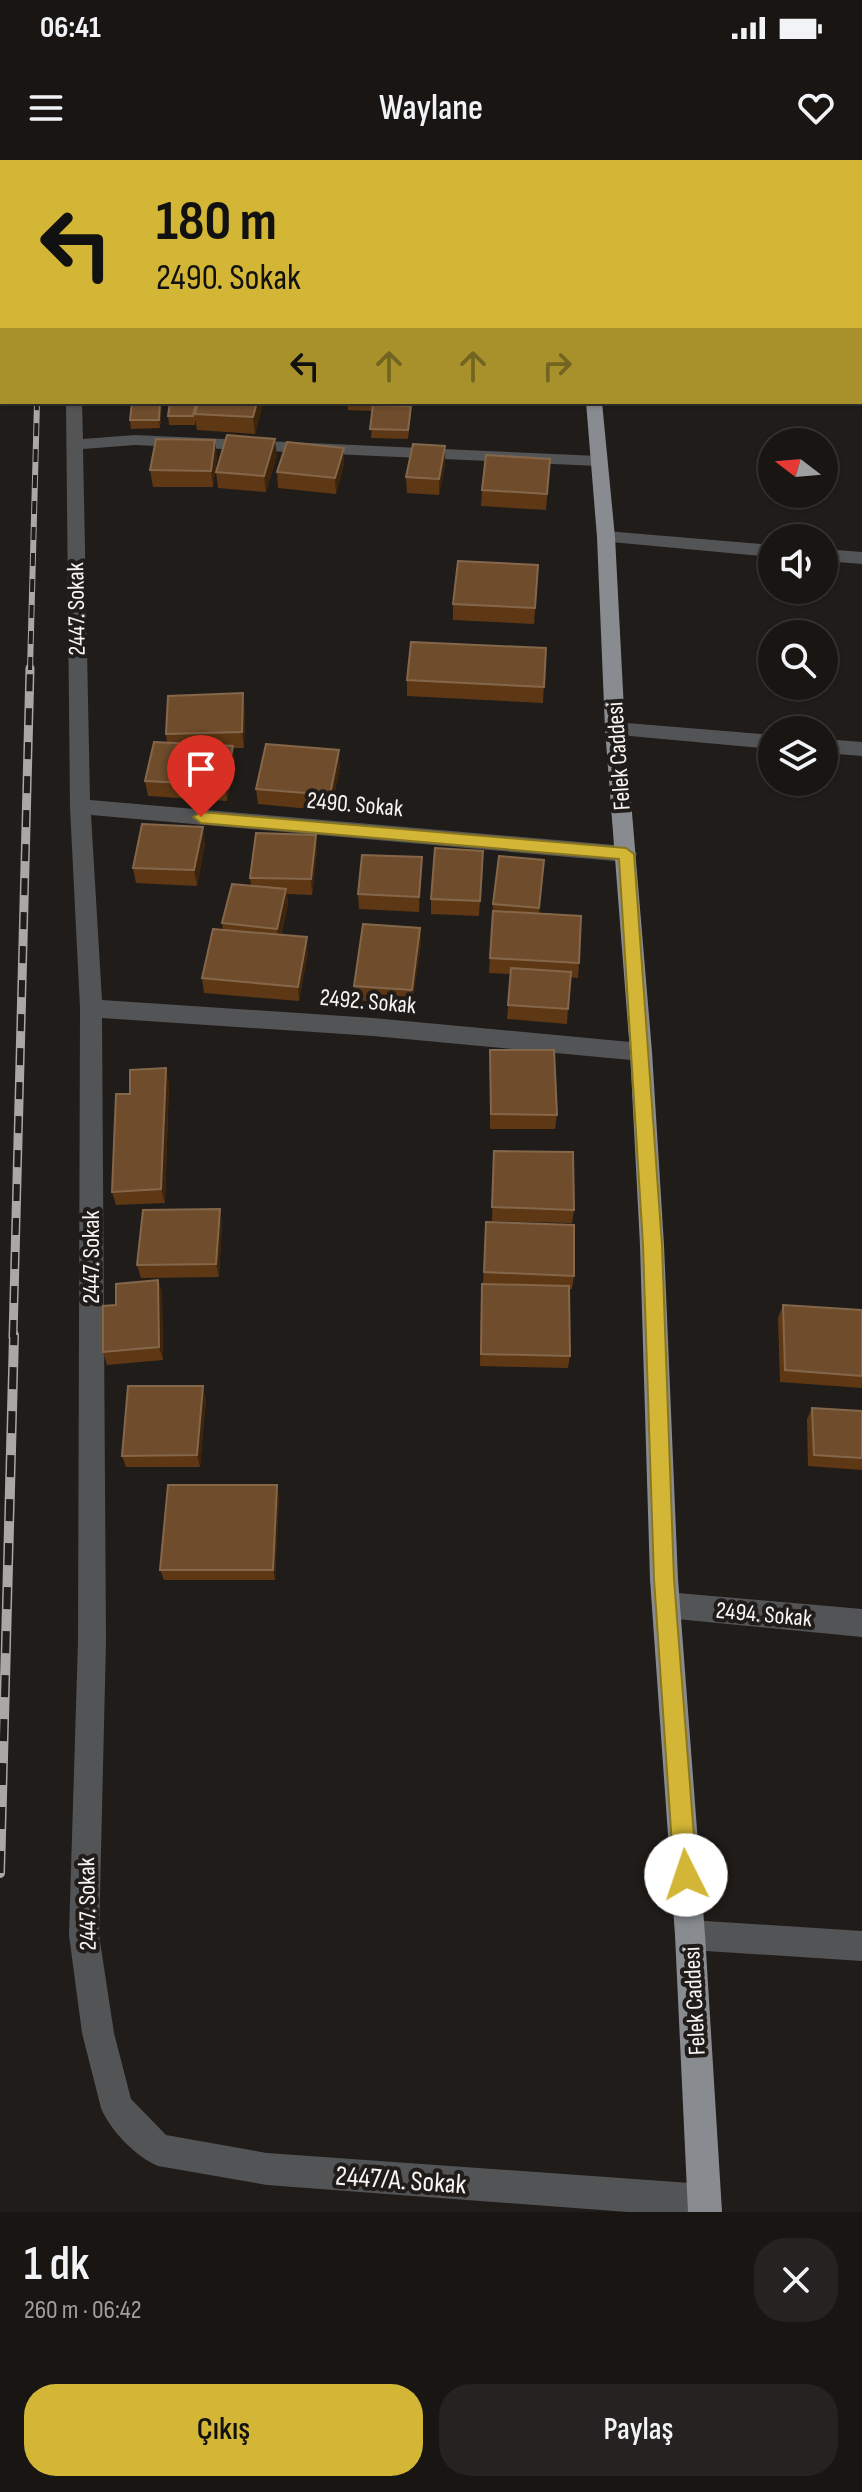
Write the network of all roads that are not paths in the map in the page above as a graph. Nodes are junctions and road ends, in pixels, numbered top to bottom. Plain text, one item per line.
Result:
1 (74, 404) edge
2 (594, 404) edge
3 (73, 445) junction
4 (598, 461) junction
5 (606, 537) junction
6 (758, 550) edge
7 (838, 556) edge
8 (862, 558) edge
9 (615, 729) junction
10 (758, 741) edge
11 (838, 747) edge
12 (862, 749) edge
13 (80, 807) junction
14 (626, 854) junction
15 (91, 1008) junction
16 (641, 1052) junction
17 (666, 1605) junction
18 (862, 1623) edge
19 (690, 1935) junction
20 (862, 1946) edge
21 (117, 2108) joint
22 (704, 2206) edge

1 - 3 street, 2447. Sokak
2 - 4 main road, Felek Caddesi
3 - 4 street
3 - 13 street, 2447. Sokak
4 - 5 main road, Felek Caddesi
5 - 6 street
5 - 9 main road, Felek Caddesi
7 - 8 street
9 - 10 street
9 - 14 main road, Felek Caddesi
11 - 12 street
13 - 14 street, 2490. Sokak
13 - 15 street, 2447. Sokak
14 - 16 main road, Felek Caddesi
15 - 16 street, 2492. Sokak
15 - 21 street, 2447. Sokak
16 - 17 main road, Felek Caddesi
17 - 18 street, 2494. Sokak
17 - 19 main road, Felek Caddesi
19 - 20 street
19 - 22 main road, Felek Caddesi
21 - 22 street, 2447/A. Sokak

